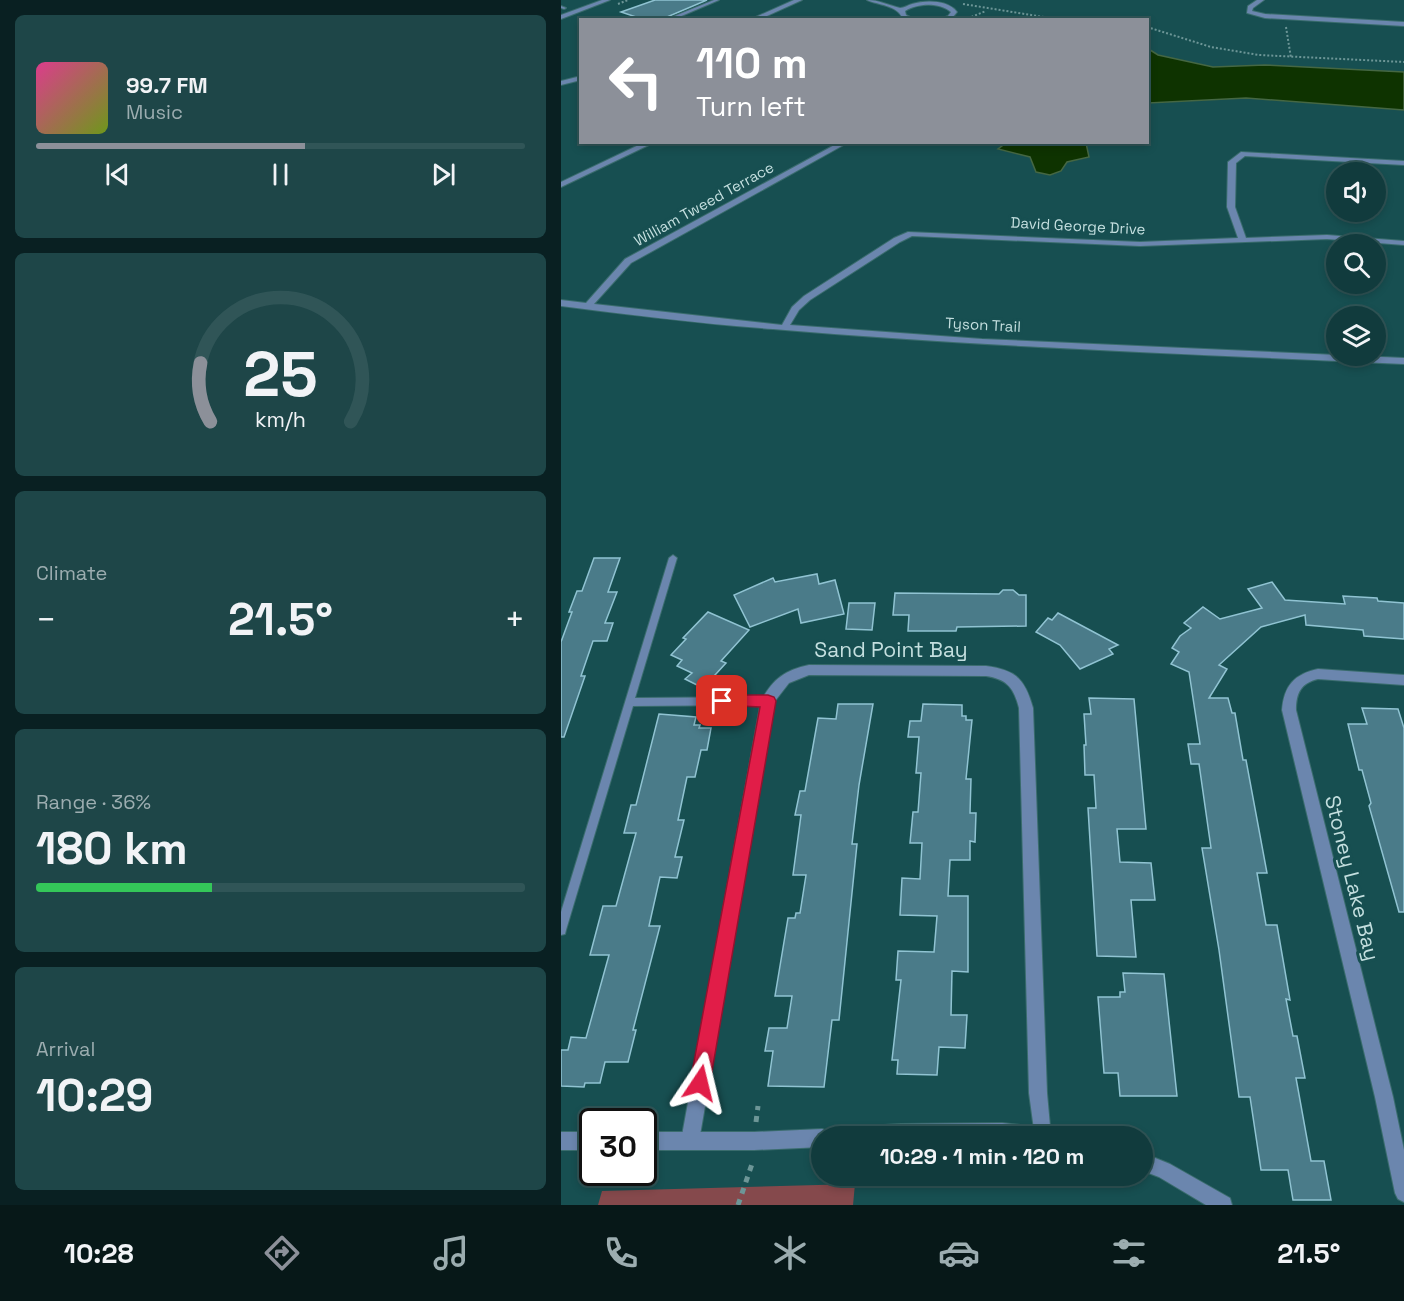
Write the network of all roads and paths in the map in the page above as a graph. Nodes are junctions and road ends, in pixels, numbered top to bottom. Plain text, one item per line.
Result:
1 (586, 0) edge
2 (607, 0) edge
3 (717, 0) edge
4 (799, 0) edge
5 (870, 0) edge
6 (894, 0) edge
7 (944, 0) edge
8 (1261, 0) edge
9 (957, 2) joint
10 (930, 3) junction
11 (918, 4) junction
12 (562, 8) edge
13 (951, 8) junction
14 (990, 11) junction
15 (902, 16) edge
16 (561, 17) edge
17 (1285, 17) junction
18 (672, 18) edge
19 (757, 18) edge
20 (947, 18) edge
21 (967, 18) edge
22 (1053, 18) edge
23 (1404, 24) edge
24 (1149, 28) edge
25 (1291, 58) junction
26 (1404, 62) edge
27 (579, 78) edge
28 (561, 83) edge
29 (648, 144) edge
30 (842, 144) edge
31 (1404, 163) edge
32 (561, 185) edge
33 (1243, 240) junction
34 (1403, 245) edge
35 (561, 303) edge
36 (588, 306) junction
37 (785, 327) junction
38 (1404, 361) edge
39 (673, 558) dead end
40 (1404, 680) edge
41 (768, 701) junction
42 (631, 702) junction
43 (561, 930) edge
44 (758, 1106) dead end
45 (756, 1123) dead end
46 (1044, 1126) edge
47 (811, 1138) edge
48 (561, 1141) edge
49 (579, 1141) edge
50 (657, 1141) edge
51 (690, 1141) junction
52 (752, 1164) dead end
53 (1153, 1166) edge
54 (1404, 1193) edge
55 (738, 1205) edge
56 (1223, 1205) edge

1 - 12 street
2 - 16 street
3 - 18 lane
4 - 19 street
5 - 15 street
6 - 11 street
7 - 10 street
8 - 17 street
9 - 13 street
9 - 14 path
10 - 11 street
10 - 13 street
11 - 15 street
13 - 20 street
14 - 21 path
14 - 22 path
17 - 23 street
17 - 25 path
24 - 25 path
25 - 26 path
27 - 28 street
29 - 32 street
30 - 36 street, William Tweed Terrace
31 - 33 street
33 - 34 street, David George Drive
33 - 37 street, David George Drive
35 - 36 street, Tyson Trail
36 - 37 street, Tyson Trail
37 - 38 street, Tyson Trail
39 - 42 lane
40 - 54 street, Stoney Lake Bay
41 - 42 lane
41 - 46 street, Sand Point Bay
41 - 51 street, Sand Point Bay
42 - 43 lane
44 - 45 path
47 - 51 street
48 - 49 street
50 - 51 street
52 - 55 path
53 - 56 street

